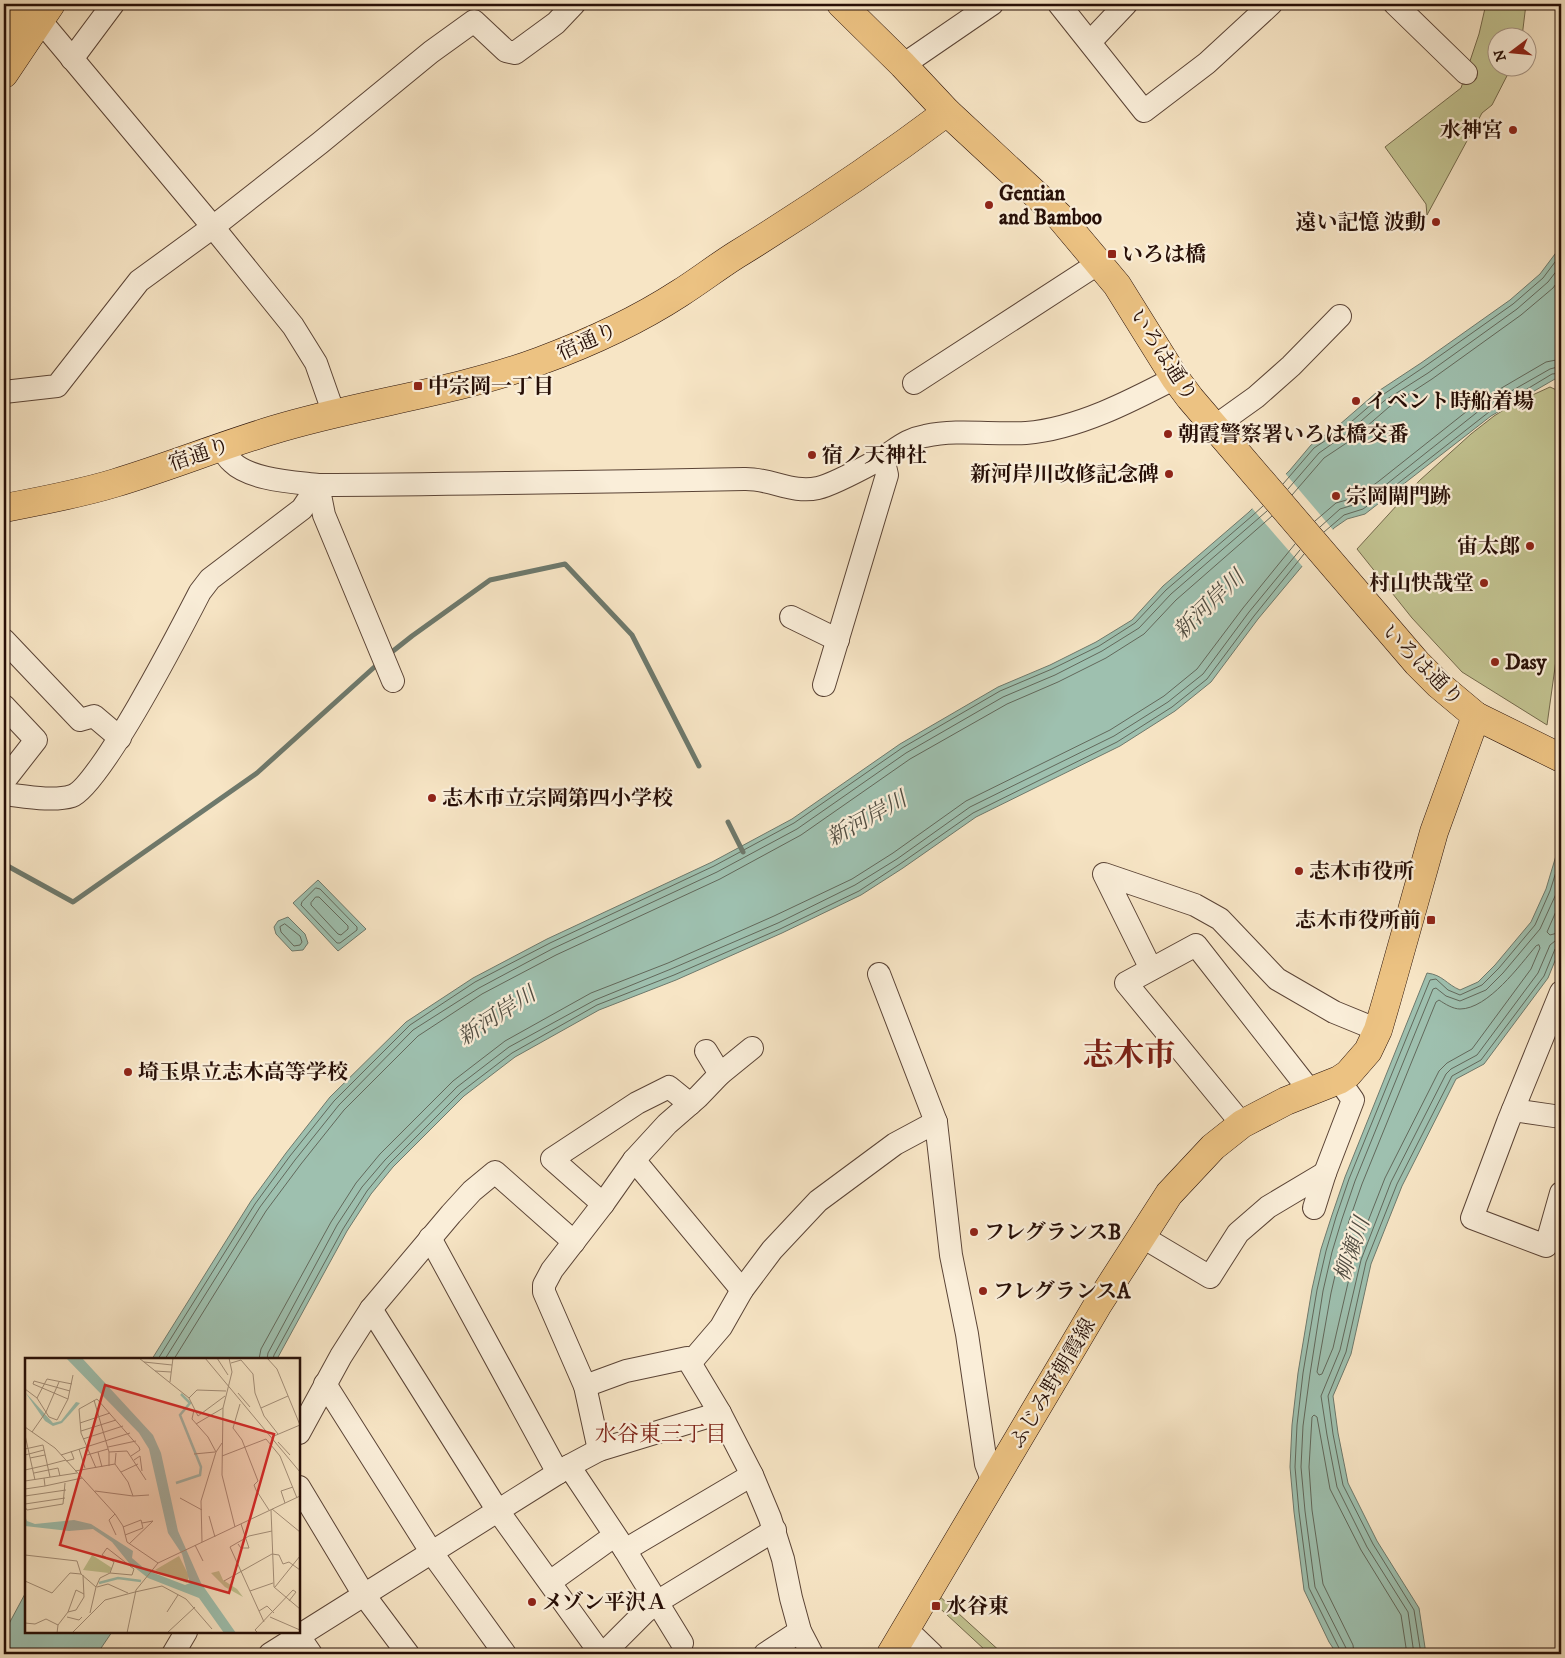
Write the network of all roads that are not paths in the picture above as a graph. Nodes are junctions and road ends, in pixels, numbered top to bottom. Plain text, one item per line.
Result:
1 (113, 4) edge
2 (574, 4) edge
3 (841, 4) edge
4 (992, 4) edge
5 (1059, 4) edge
6 (1126, 4) edge
7 (1271, 4) edge
8 (1395, 4) edge
9 (38, 9) edge
10 (4, 33) edge
11 (1090, 42) junction
12 (72, 59) junction
13 (904, 65) junction
14 (1466, 73) dead end
15 (4, 74) edge
16 (947, 112) junction
17 (212, 227) junction
18 (1099, 262) junction
19 (1340, 316) dead end
20 (1176, 378) junction
21 (914, 384) dead end
22 (4, 392) edge
23 (334, 414) junction
24 (1222, 436) junction
25 (221, 446) junction
26 (883, 457) junction
27 (318, 484) junction
28 (4, 508) edge
29 (791, 617) dead end
30 (4, 640) edge
31 (838, 640) junction
32 (393, 681) dead end
33 (824, 685) dead end
34 (4, 706) edge
35 (1476, 716) junction
36 (120, 738) junction
37 (1561, 758) edge
38 (4, 781) edge
39 (4, 794) edge
40 (1151, 969) junction
41 (879, 974) dead end
42 (1561, 992) edge
43 (1378, 1030) junction
44 (752, 1048) dead end
45 (706, 1051) dead end
46 (720, 1074) junction
47 (1338, 1080) junction
48 (1311, 1092) junction
49 (690, 1104) junction
50 (1513, 1110) junction
51 (1561, 1117) edge
52 (936, 1122) junction
53 (1242, 1124) junction
54 (634, 1160) junction
55 (1326, 1173) junction
56 (1561, 1193) edge
57 (603, 1204) junction
58 (1314, 1208) dead end
59 (1141, 1236) junction
60 (430, 1238) junction
61 (574, 1242) junction
62 (742, 1290) junction
63 (371, 1309) junction
64 (690, 1362) junction
65 (325, 1384) junction
66 (585, 1386) junction
67 (720, 1413) junction
68 (300, 1431) edge
69 (598, 1450) junction
70 (564, 1470) junction
71 (752, 1475) junction
72 (993, 1482) junction
73 (300, 1489) edge
74 (498, 1511) junction
75 (775, 1530) junction
76 (619, 1543) junction
77 (432, 1553) junction
78 (550, 1582) junction
79 (364, 1595) junction
80 (657, 1602) junction
81 (906, 1629) junction
82 (800, 1631) junction
83 (185, 1633) edge
84 (302, 1641) edge
85 (682, 1643) dead end
86 (173, 1654) edge
87 (270, 1654) edge
88 (408, 1654) edge
89 (505, 1654) edge
90 (602, 1654) edge
91 (764, 1654) edge
92 (812, 1654) edge
93 (891, 1654) edge
94 (932, 1654) edge

1 - 12 street
2 - 17 street
3 - 13 main road, いろは通り
4 - 13 street
5 - 11 street
6 - 11 street
7 - 11 street
8 - 14 street
9 - 10 main road
9 - 12 street
9 - 15 main road
12 - 17 street
13 - 16 main road, いろは通り
16 - 18 main road, いろは通り
16 - 23 main road, 宿通り
17 - 22 street
17 - 23 street
18 - 20 main road, いろは通り
18 - 21 street
19 - 24 street
20 - 24 main road, いろは通り
20 - 26 street
23 - 25 main road, 宿通り
24 - 35 main road, いろは通り
25 - 27 street
25 - 28 main road, 宿通り
26 - 27 street
26 - 31 street
27 - 32 street
27 - 36 street
29 - 31 street
30 - 36 street
31 - 33 street
34 - 38 street
35 - 37 main road, いろは通り
35 - 43 main road, ふじみ野朝霞線
36 - 39 street
40 - 43 street
40 - 48 street
40 - 53 street
41 - 52 street
42 - 50 street
43 - 47 main road, ふじみ野朝霞線
44 - 46 street
45 - 46 street
46 - 49 street
47 - 48 main road, ふじみ野朝霞線
47 - 55 street
48 - 53 main road, ふじみ野朝霞線
49 - 54 street
49 - 57 street
50 - 51 street
50 - 56 street
52 - 62 street
52 - 72 street
53 - 59 main road, ふじみ野朝霞線
54 - 57 street
54 - 62 street
55 - 58 street
55 - 59 street
57 - 61 street
59 - 72 main road, ふじみ野朝霞線
60 - 61 street
60 - 63 street
60 - 70 street
61 - 66 street
62 - 64 street
63 - 65 street
63 - 74 street
64 - 66 street
64 - 67 street
65 - 68 street
65 - 77 street
66 - 69 street
67 - 69 street
67 - 71 street
69 - 70 street
70 - 74 street
70 - 76 street
71 - 75 street
71 - 76 street
72 - 81 main road, ふじみ野朝霞線
73 - 79 street
74 - 77 street
74 - 78 street
75 - 80 street
75 - 82 street
76 - 78 street
76 - 80 street
77 - 79 street
77 - 89 street
78 - 90 street
79 - 84 street
79 - 88 street
80 - 85 street
80 - 90 street
81 - 93 main road, ふじみ野朝霞線
81 - 94 street
82 - 91 street
82 - 92 street
83 - 86 street
84 - 87 street

